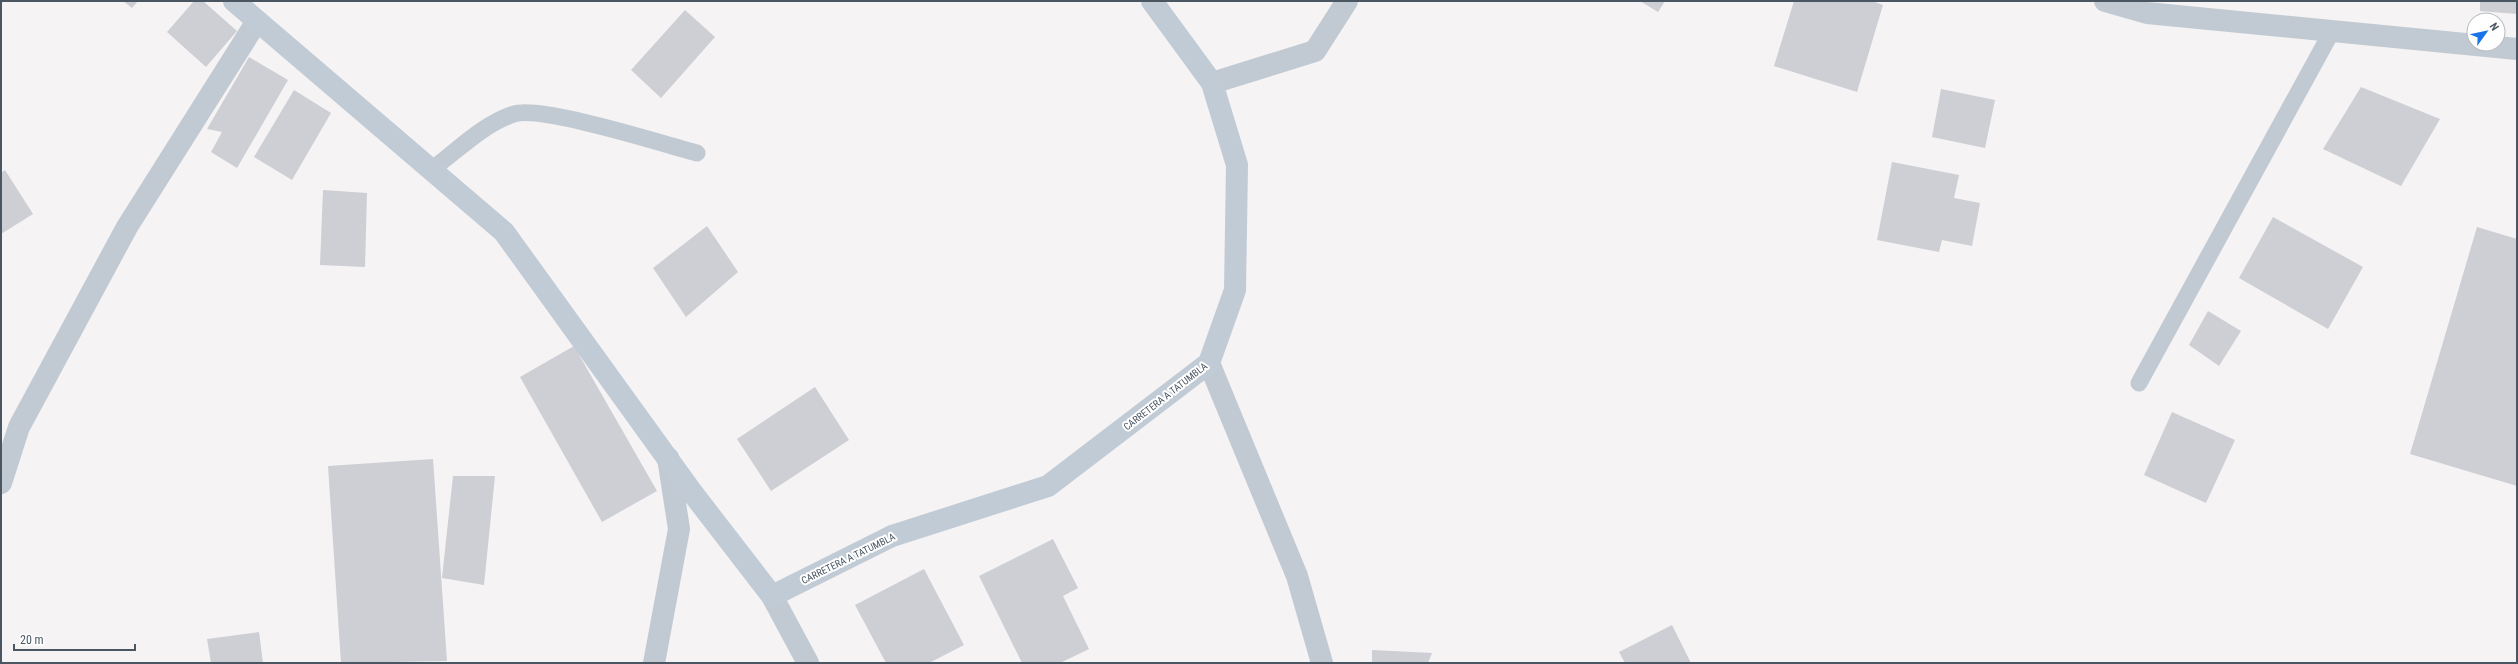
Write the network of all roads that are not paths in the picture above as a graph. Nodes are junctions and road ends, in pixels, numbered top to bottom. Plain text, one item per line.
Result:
1 (234, 1) edge
2 (1152, 1) edge
3 (1347, 1) edge
4 (2105, 1) edge
5 (257, 21) junction
6 (2332, 31) junction
7 (2517, 49) edge
8 (1212, 83) junction
9 (697, 153) dead end
10 (432, 170) junction
11 (1209, 363) junction
12 (2139, 383) dead end
13 (10, 427) edge
14 (668, 458) junction
15 (1, 484) edge
16 (772, 596) junction
17 (654, 663) edge
18 (808, 663) edge
19 (1322, 663) edge

1 - 5 main road
2 - 8 main road, CARRETERA A TATUMBLA
3 - 8 street
4 - 6 street
5 - 10 main road
5 - 13 street
6 - 7 street
6 - 12 lane
8 - 11 main road, CARRETERA A TATUMBLA
9 - 10 lane
10 - 14 main road
11 - 16 main road, CARRETERA A TATUMBLA
11 - 19 street
13 - 15 street
14 - 16 main road
14 - 17 street
16 - 18 street

